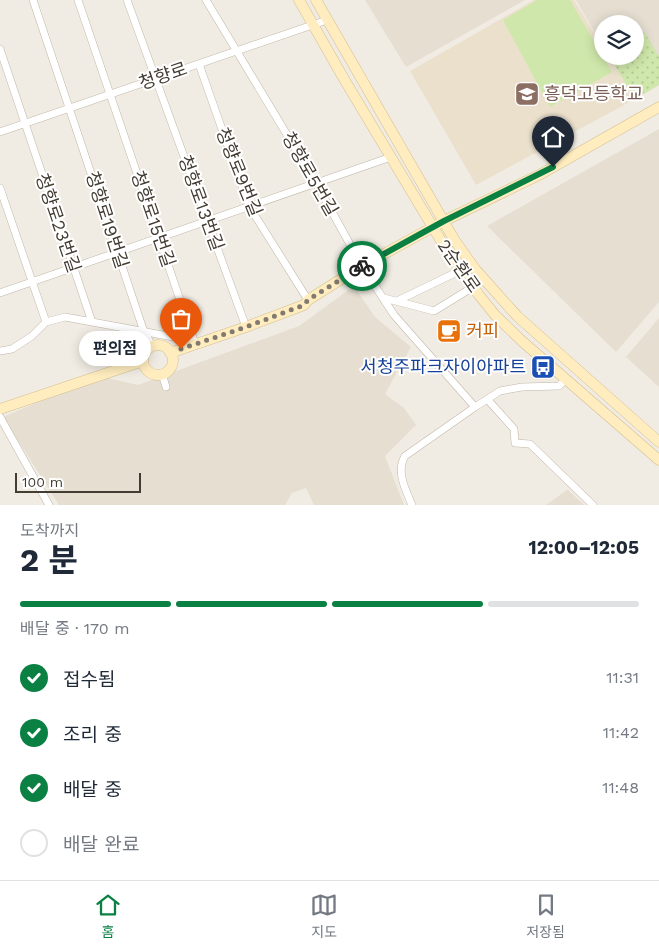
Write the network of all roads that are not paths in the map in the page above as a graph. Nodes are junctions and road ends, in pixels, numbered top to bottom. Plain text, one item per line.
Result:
1 (33, 0) edge
2 (78, 0) edge
3 (127, 0) edge
4 (206, 0) edge
5 (299, 0) edge
6 (316, 0) edge
7 (327, 20) junction
8 (313, 24) junction
9 (0, 48) edge
10 (237, 50) junction
11 (199, 64) junction
12 (155, 78) junction
13 (110, 94) junction
14 (659, 107) edge
15 (70, 108) junction
16 (25, 123) junction
17 (0, 132) edge
18 (391, 157) junction
19 (316, 183) junction
20 (0, 188) edge
21 (249, 206) junction
22 (207, 221) junction
23 (444, 221) junction
24 (433, 227) junction
25 (159, 238) junction
26 (118, 252) junction
27 (362, 266) junction
28 (73, 267) junction
29 (459, 268) junction
30 (32, 282) junction
31 (473, 287) junction
32 (0, 293) edge
33 (384, 298) junction
34 (308, 300) junction
35 (397, 301) junction
36 (46, 322) junction
37 (92, 322) junction
38 (246, 327) junction
39 (144, 332) junction
40 (195, 344) junction
41 (153, 347) junction
42 (0, 351) edge
43 (170, 353) junction
44 (143, 361) junction
45 (162, 374) junction
46 (566, 379) junction
47 (166, 387) dead end
48 (488, 400) junction
49 (475, 407) junction
50 (0, 409) edge
51 (0, 417) edge
52 (659, 442) edge
53 (659, 460) edge
54 (49, 505) edge
55 (412, 505) edge
56 (593, 505) edge

1 - 15 street, 청향로19번길
2 - 13 street, 청향로15번길
3 - 12 street, 청향로13번길
4 - 10 street, 청향로5번길
5 - 8 main road, 2순환로
6 - 7 main road, 2순환로
7 - 8 street, 청향로
7 - 23 main road, 2순환로
8 - 10 street, 청향로
8 - 18 main road, 2순환로
9 - 16 street, 청향로23번길
10 - 11 street, 청향로
10 - 19 street, 청향로5번길
11 - 12 street, 청향로
11 - 21 street, 청향로9번길
12 - 13 street, 청향로
12 - 22 street, 청향로13번길
13 - 15 street, 청향로
13 - 25 street, 청향로15번길
14 - 23 main road
15 - 16 street, 청향로
15 - 26 street, 청향로19번길
16 - 17 street, 청향로
16 - 28 street, 청향로23번길
18 - 19 street
18 - 24 main road, 2순환로
19 - 21 street
19 - 27 street, 청향로5번길
20 - 30 street
21 - 22 street
21 - 34 street, 청향로9번길
22 - 25 street
22 - 38 street, 청향로13번길
23 - 24 main road
23 - 52 main road, 2순환로
24 - 27 main road
24 - 29 main road, 2순환로
25 - 26 street
25 - 40 street, 청향로15번길
26 - 28 street
26 - 39 street, 청향로19번길
27 - 33 street, 청향로5번길
27 - 34 main road
28 - 30 street
28 - 37 street, 청향로23번길
29 - 31 main road, 2순환로
29 - 35 street
30 - 32 street
30 - 36 street
31 - 35 street
31 - 46 main road, 2순환로
33 - 35 street
33 - 49 street, 청향로5번길
34 - 38 main road
36 - 37 street
36 - 42 street
37 - 39 street
38 - 40 main road
39 - 40 street
39 - 41 street, 청향로19번길
40 - 43 main road
41 - 43 main road
41 - 44 main road
43 - 45 main road
44 - 45 main road
44 - 50 main road
45 - 47 street
46 - 48 street
46 - 53 main road, 2순환로
48 - 49 street
48 - 56 street
49 - 55 street
51 - 54 street

